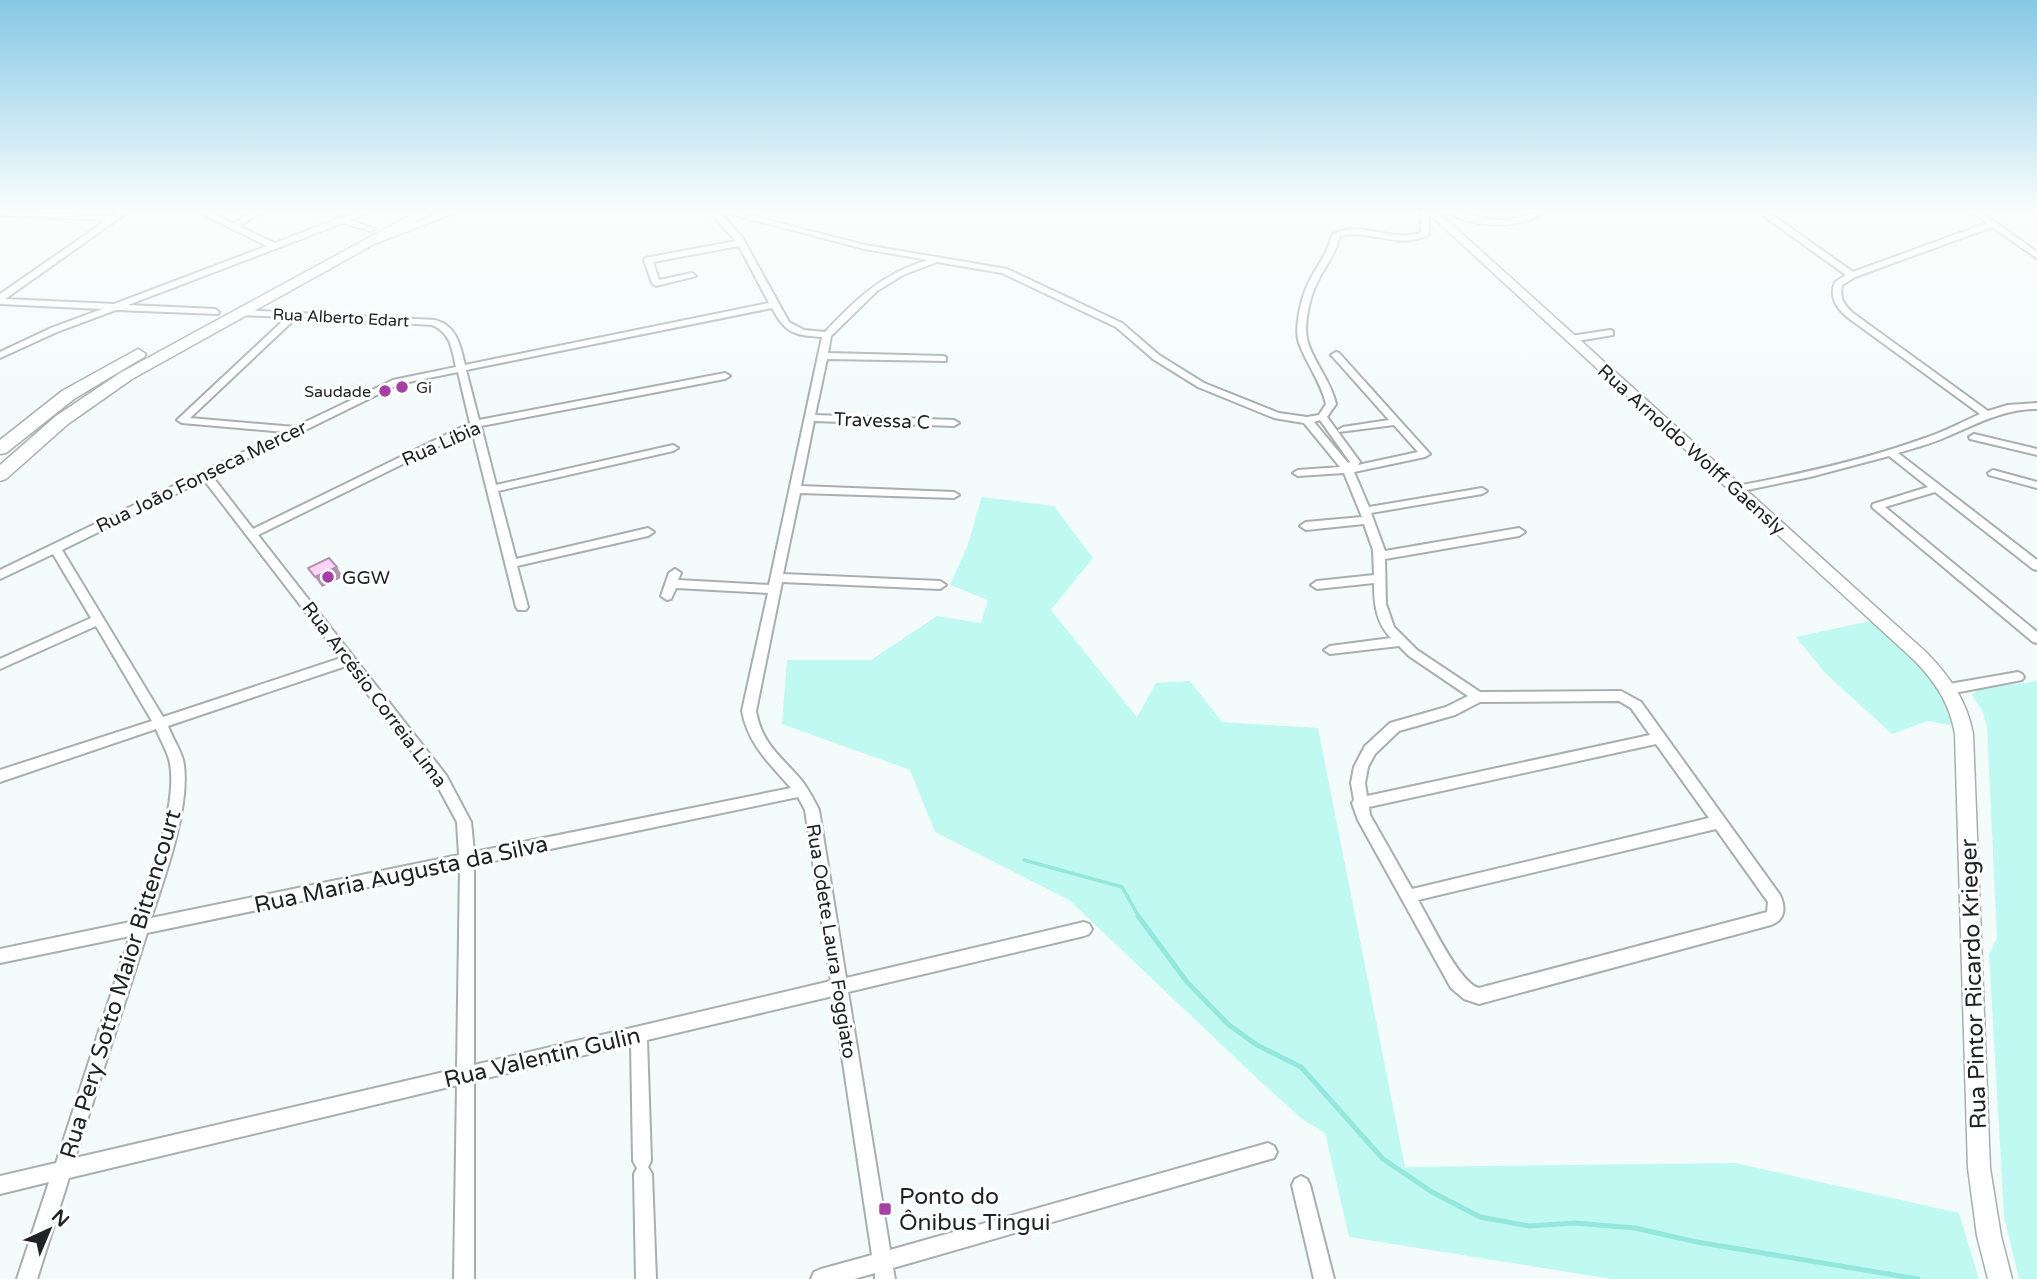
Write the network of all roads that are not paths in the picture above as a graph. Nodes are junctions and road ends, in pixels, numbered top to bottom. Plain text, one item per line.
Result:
1 (39, 272) edge
2 (207, 272) edge
3 (291, 272) edge
4 (310, 272) edge
5 (652, 272) edge
6 (756, 272) edge
7 (904, 272) edge
8 (1004, 272) edge
9 (1320, 272) edge
10 (1497, 272) edge
11 (1847, 272) edge
12 (1861, 272) edge
13 (1852, 275) junction
14 (692, 276) dead end
15 (0, 299) edge
16 (773, 305) junction
17 (115, 307) junction
18 (247, 309) junction
19 (215, 312) junction
20 (295, 315) junction
21 (1610, 333) dead end
22 (827, 335) junction
23 (1571, 339) junction
24 (168, 344) junction
25 (0, 355) edge
26 (1336, 355) dead end
27 (823, 356) junction
28 (943, 359) dead end
29 (461, 367) junction
30 (725, 376) dead end
31 (2037, 407) edge
32 (1987, 415) junction
33 (1322, 417) junction
34 (810, 418) junction
35 (1307, 420) junction
36 (1397, 422) junction
37 (954, 423) dead end
38 (476, 424) junction
39 (295, 430) junction
40 (1341, 435) junction
41 (1974, 437) dead end
42 (1324, 441) junction
43 (673, 448) dead end
44 (0, 449) edge
45 (1890, 452) junction
46 (2037, 452) edge
47 (1348, 470) junction
48 (1298, 473) dead end
49 (1993, 473) dead end
50 (205, 474) junction
51 (0, 475) edge
52 (2037, 485) edge
53 (1936, 488) junction
54 (492, 489) junction
55 (795, 489) junction
56 (1737, 489) junction
57 (1482, 491) dead end
58 (954, 495) dead end
59 (1366, 516) junction
60 (1306, 526) dead end
61 (648, 532) dead end
62 (1519, 532) dead end
63 (252, 534) junction
64 (55, 548) junction
65 (1380, 556) junction
66 (511, 564) junction
67 (2037, 566) edge
68 (0, 575) edge
69 (1380, 578) junction
70 (776, 583) junction
71 (671, 584) dead end
72 (940, 585) dead end
73 (1317, 585) dead end
74 (522, 607) dead end
75 (98, 620) junction
76 (2037, 639) edge
77 (1398, 642) junction
78 (1330, 650) dead end
79 (350, 660) junction
80 (0, 664) edge
81 (2018, 677) dead end
82 (1949, 689) junction
83 (1478, 697) junction
84 (160, 723) junction
85 (1660, 738) junction
86 (0, 776) edge
87 (802, 791) junction
88 (1359, 803) junction
89 (1719, 822) junction
90 (467, 860) junction
91 (1408, 896) junction
92 (141, 927) junction
93 (1084, 929) dead end
94 (0, 956) edge
95 (839, 986) junction
96 (639, 1034) junction
97 (467, 1074) junction
98 (1268, 1152) dead end
99 (62, 1170) junction
100 (0, 1185) edge
101 (1301, 1185) dead end
102 (884, 1270) edge
103 (27, 1279) edge
104 (464, 1279) edge
105 (646, 1279) edge
106 (821, 1279) edge
107 (1324, 1279) edge
108 (2000, 1279) edge

1 - 15 street
2 - 17 street
3 - 19 highway
4 - 18 highway
5 - 14 street
6 - 16 street
7 - 22 street
8 - 35 street
9 - 33 street
10 - 23 street, Rua Arnoldo Wolff Gaensly
11 - 13 street
12 - 13 street
13 - 32 street
15 - 17 street
16 - 22 street
16 - 29 street, Rua João Fonseca Mercer
17 - 19 street
17 - 25 street
18 - 19 highway
18 - 20 street, Rua Alberto Edart
18 - 24 highway
19 - 24 highway
20 - 29 street, Rua Alberto Edart
20 - 39 street
21 - 23 street
22 - 27 street, Rua Odete Laura Foggiato
23 - 56 street, Rua Arnoldo Wolff Gaensly
24 - 44 highway
24 - 51 highway
26 - 36 street
27 - 28 street
27 - 34 street, Rua Odete Laura Foggiato
29 - 38 street
29 - 39 street, Rua João Fonseca Mercer
30 - 38 street, Rua Líbia
31 - 32 street
32 - 45 street
33 - 35 street
33 - 40 street
34 - 37 street, Travessa C
34 - 55 street, Rua Odete Laura Foggiato
35 - 42 street
36 - 40 street
36 - 47 street
38 - 54 street
38 - 63 street, Rua Líbia
39 - 50 street, Rua João Fonseca Mercer
40 - 42 street
40 - 47 street
41 - 46 street
42 - 47 street
43 - 54 street
45 - 53 street
45 - 56 street
47 - 48 street
47 - 59 street
49 - 52 street
50 - 63 street, Rua Arcésio Correia Lima
50 - 64 street, Rua João Fonseca Mercer
53 - 67 street
53 - 76 street
54 - 66 street
55 - 58 street
55 - 70 street, Rua Odete Laura Foggiato
56 - 82 street, Rua Arnoldo Wolff Gaensly
57 - 59 street
59 - 60 street
59 - 65 street
61 - 66 street
62 - 65 street
63 - 79 street, Rua Arcésio Correia Lima
64 - 68 street, Rua João Fonseca Mercer
64 - 75 street, Rua Pery Sotto Maior Bittencourt
65 - 69 street
66 - 74 street
69 - 73 street
69 - 77 street
70 - 71 street
70 - 72 street
70 - 87 street, Rua Odete Laura Foggiato
75 - 80 street
75 - 84 street, Rua Pery Sotto Maior Bittencourt
77 - 78 street
77 - 83 street
79 - 84 street
79 - 90 street, Rua Arcésio Correia Lima
81 - 82 street
82 - 108 street, Rua Pintor Ricardo Krieger
83 - 85 street
83 - 88 street
84 - 86 street
84 - 92 street, Rua Pery Sotto Maior Bittencourt
85 - 88 street
85 - 89 street
87 - 90 street, Rua Maria Augusta da Silva
87 - 95 street, Rua Odete Laura Foggiato
88 - 91 street
89 - 91 street
89 - 91 street
90 - 92 street, Rua Maria Augusta da Silva
90 - 97 street, Rua Arcésio Correia Lima
92 - 94 street, Rua Maria Augusta da Silva
92 - 99 street, Rua Pery Sotto Maior Bittencourt
93 - 95 street, Rua Valentin Gulin
95 - 96 street, Rua Valentin Gulin
95 - 102 street, Rua Odete Laura Foggiato
96 - 97 street, Rua Valentin Gulin
96 - 105 street
97 - 99 street, Rua Valentin Gulin
97 - 104 street, Rua Arcésio Correia Lima
98 - 102 street
99 - 100 street, Rua Valentin Gulin
99 - 103 street, Rua Pery Sotto Maior Bittencourt
101 - 107 street
102 - 106 street

